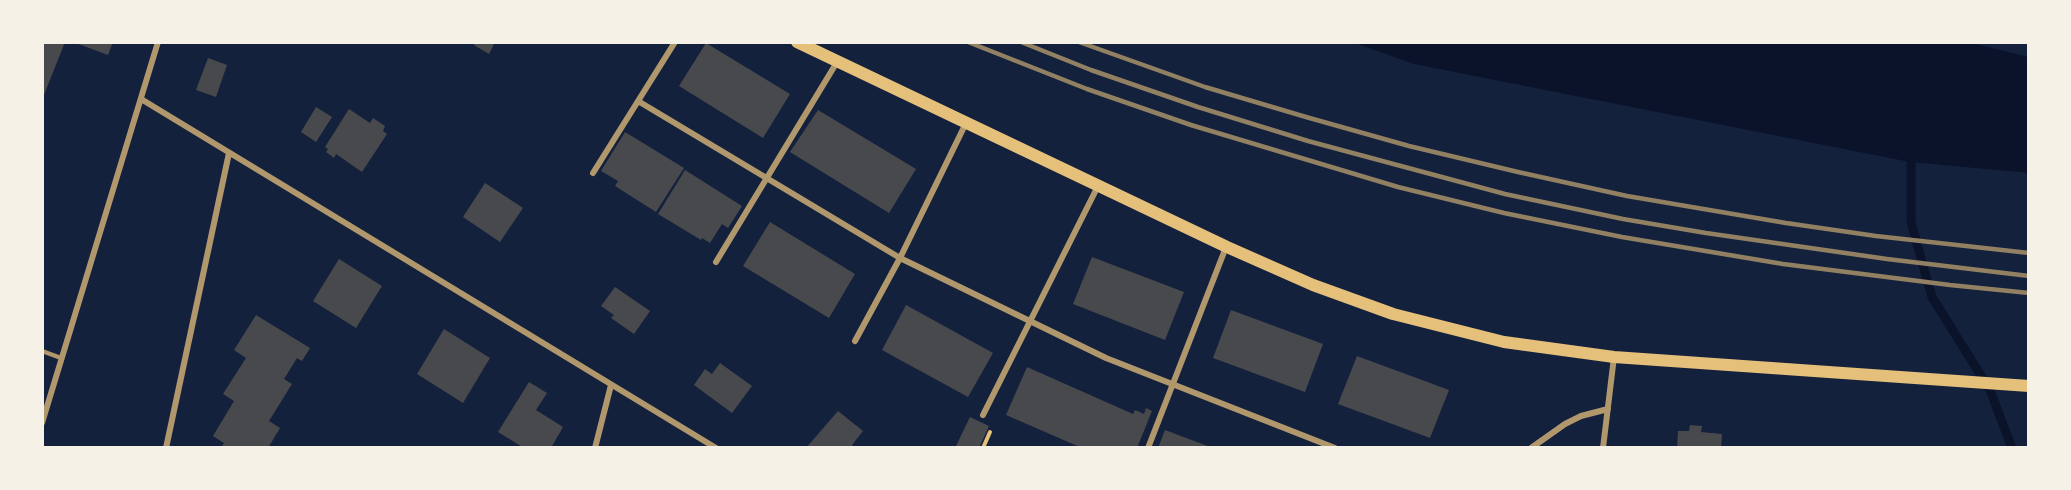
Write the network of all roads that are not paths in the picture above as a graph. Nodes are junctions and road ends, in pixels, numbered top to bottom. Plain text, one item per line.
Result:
1 (158, 42) edge
2 (675, 42) edge
3 (797, 42) edge
4 (837, 62) junction
5 (141, 99) junction
6 (638, 101) junction
7 (966, 123) junction
8 (229, 153) junction
9 (593, 174) dead end
10 (766, 178) junction
11 (1098, 186) junction
12 (1227, 247) junction
13 (900, 258) junction
14 (716, 262) dead end
15 (1030, 322) junction
16 (855, 341) dead end
17 (42, 351) edge
18 (1614, 357) junction
19 (61, 358) junction
20 (611, 385) junction
21 (1173, 385) junction
22 (2024, 386) edge
23 (1608, 409) junction
24 (983, 415) dead end
25 (42, 423) edge
26 (1312, 440) junction
27 (166, 448) edge
28 (595, 448) edge
29 (716, 448) edge
30 (1148, 448) edge
31 (1309, 448) edge
32 (1335, 448) edge
33 (1531, 448) edge
34 (1603, 448) edge

1 - 5 street
2 - 6 street
3 - 4 main road
4 - 7 main road
4 - 10 street
5 - 8 street
5 - 19 street
6 - 9 street
6 - 10 street
7 - 11 main road
7 - 13 street
8 - 20 street
8 - 27 street
10 - 13 street
10 - 14 street
11 - 12 main road
11 - 15 street
12 - 18 main road
12 - 21 street
13 - 15 street
13 - 16 street
15 - 21 street
15 - 24 street
17 - 19 lane
18 - 22 main road
18 - 23 street
19 - 25 street
20 - 28 street
20 - 29 street
21 - 26 street
21 - 30 street
23 - 33 street
23 - 34 street
26 - 31 street
26 - 32 street

